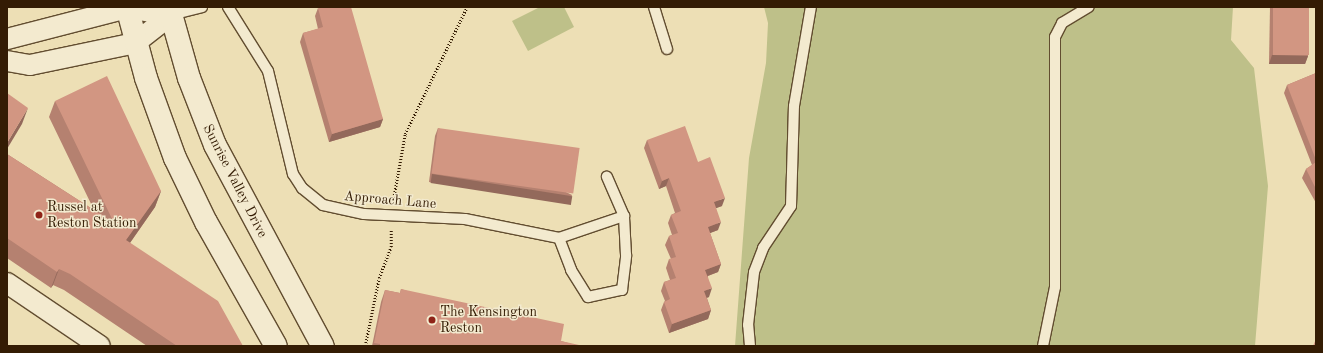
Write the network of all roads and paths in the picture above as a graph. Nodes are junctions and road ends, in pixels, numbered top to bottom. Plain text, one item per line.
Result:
1 (202, 7) edge
2 (228, 7) edge
3 (467, 7) edge
4 (654, 7) edge
5 (811, 7) edge
6 (1089, 7) edge
7 (127, 8) edge
8 (170, 11) edge
9 (7, 39) edge
10 (135, 43) junction
11 (667, 49) dead end
12 (7, 61) edge
13 (607, 177) dead end
14 (392, 216) junction
15 (624, 216) junction
16 (559, 238) junction
17 (7, 284) edge
18 (100, 346) edge
19 (276, 346) edge
20 (323, 346) edge
21 (365, 346) edge
22 (750, 346) edge
23 (1043, 346) edge

1 - 8 lane
2 - 14 lane, Approach Lane
3 - 14 path
4 - 11 lane
5 - 22 lane
6 - 23 lane
7 - 8 street
7 - 9 street
7 - 10 main road
8 - 10 street
8 - 20 main road, Sunrise Valley Drive
10 - 12 street
10 - 19 main road
13 - 15 lane
14 - 16 lane, Approach Lane
14 - 21 path
15 - 16 lane
15 - 16 lane
17 - 18 street

